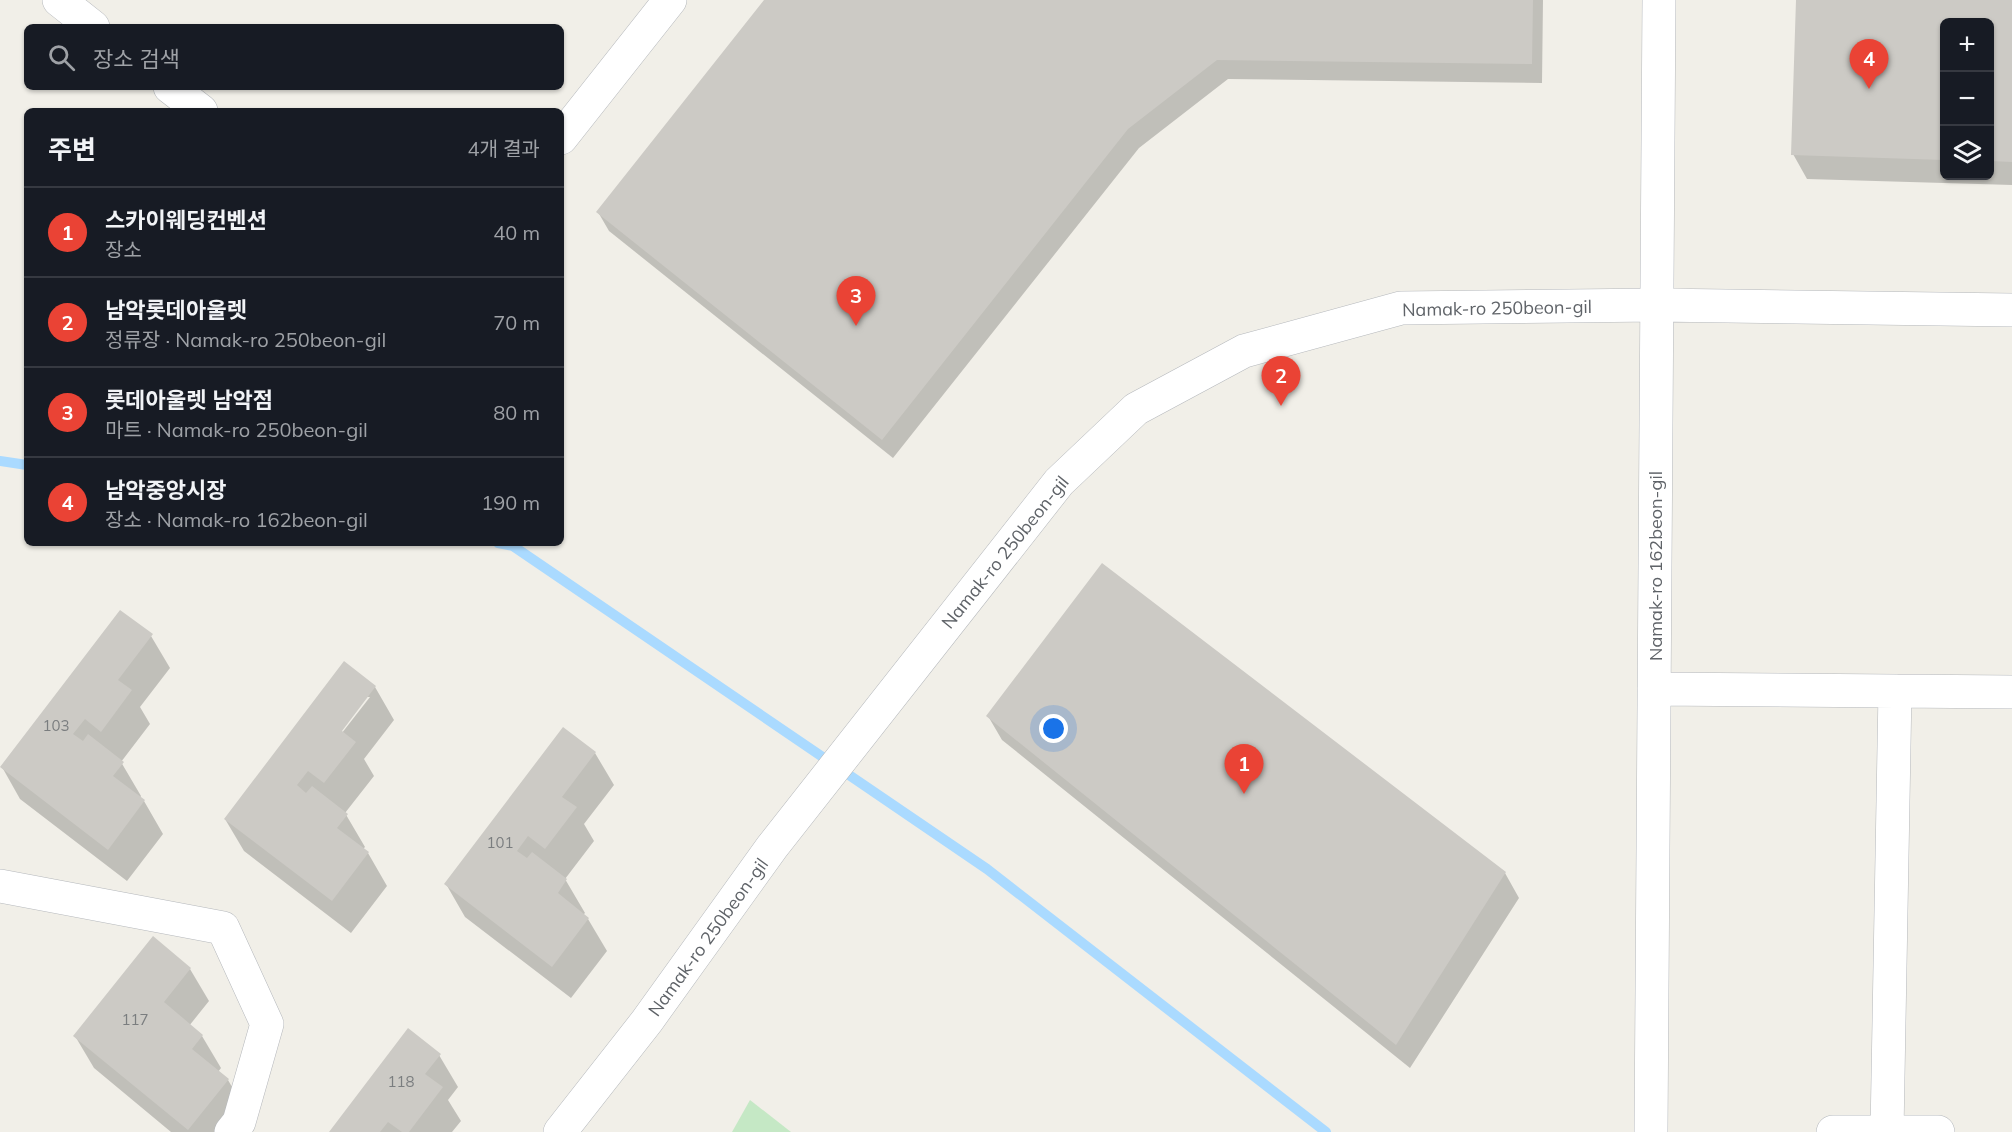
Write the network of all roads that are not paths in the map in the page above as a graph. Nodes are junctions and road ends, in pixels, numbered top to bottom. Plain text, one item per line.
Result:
1 (58, 0) edge
2 (670, 0) edge
3 (1659, 0) edge
4 (89, 24) edge
5 (174, 90) edge
6 (197, 108) edge
7 (564, 134) edge
8 (1656, 306) junction
9 (2012, 310) edge
10 (1654, 689) junction
11 (1895, 691) junction
12 (2012, 692) edge
13 (0, 886) edge
14 (231, 1132) edge
15 (560, 1132) edge
16 (1651, 1132) edge
17 (1833, 1132) edge
18 (1887, 1132) edge
19 (1938, 1132) edge

1 - 4 street
2 - 7 street
3 - 8 street, Namak-ro 162beon-gil
5 - 6 street
8 - 9 street, Namak-ro 250beon-gil
8 - 10 street, Namak-ro 162beon-gil
8 - 15 street, Namak-ro 250beon-gil
10 - 11 street
10 - 16 street, Namak-ro 162beon-gil
11 - 12 street
11 - 18 street
13 - 14 street
17 - 18 street
18 - 19 street

